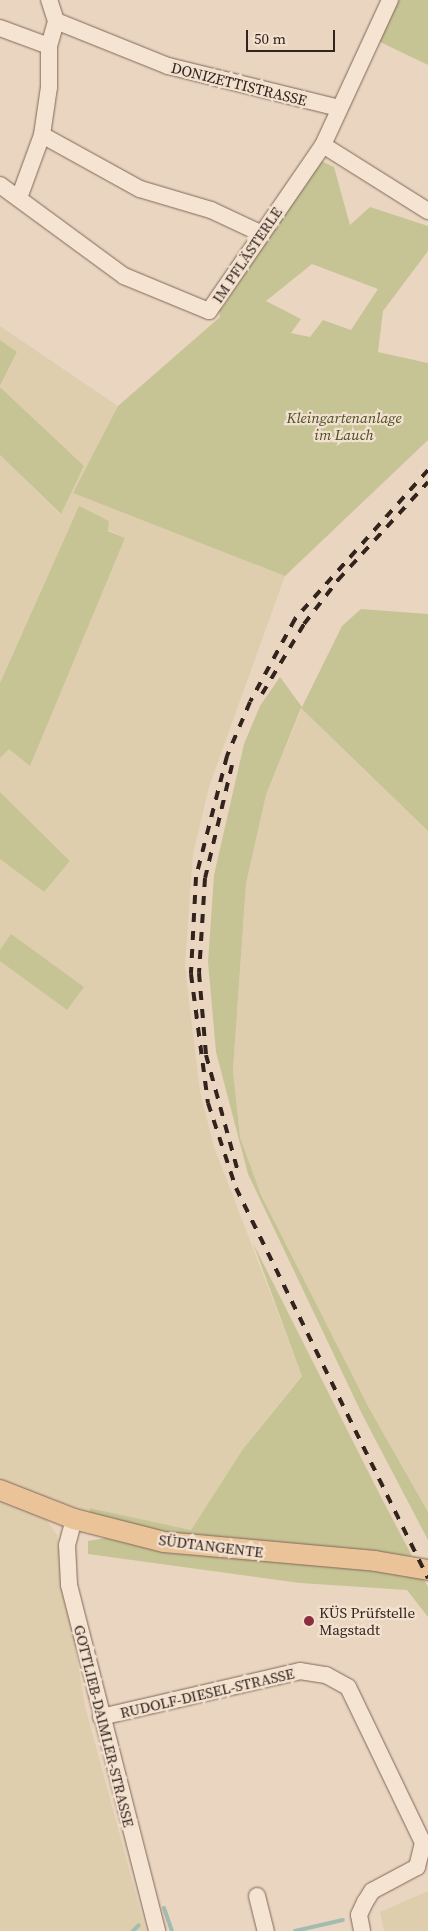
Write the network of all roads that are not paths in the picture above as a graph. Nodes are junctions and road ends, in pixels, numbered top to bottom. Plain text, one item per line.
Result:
1 (49, 0) edge
2 (390, 0) edge
3 (56, 21) junction
4 (0, 28) edge
5 (49, 46) junction
6 (339, 108) junction
7 (42, 135) junction
8 (323, 145) junction
9 (0, 185) edge
10 (19, 198) junction
11 (428, 211) edge
12 (262, 234) junction
13 (0, 1490) edge
14 (74, 1519) junction
15 (428, 1570) edge
16 (101, 1717) junction
17 (425, 1858) edge
18 (256, 1896) dead end
19 (157, 1931) edge
20 (266, 1931) edge
21 (362, 1931) edge

1 - 3 street
2 - 6 street, IM PFLÄSTERLE
3 - 5 street
3 - 6 street, DONIZETTISTRASSE
4 - 5 street
5 - 7 street
6 - 8 street, IM PFLÄSTERLE
7 - 10 street
7 - 12 street
8 - 11 street
8 - 12 street, IM PFLÄSTERLE
9 - 10 street, IM PFLÄSTERLE
10 - 12 street, IM PFLÄSTERLE
13 - 14 main road, SÜDTANGENTE
14 - 15 main road, SÜDTANGENTE
14 - 16 street, GOTTLIEB-DAIMLER-STRASSE
16 - 17 street, RUDOLF-DIESEL-STRASSE
16 - 19 street, GOTTLIEB-DAIMLER-STRASSE
17 - 21 street, RUDOLF-DIESEL-STRASSE
18 - 20 street

